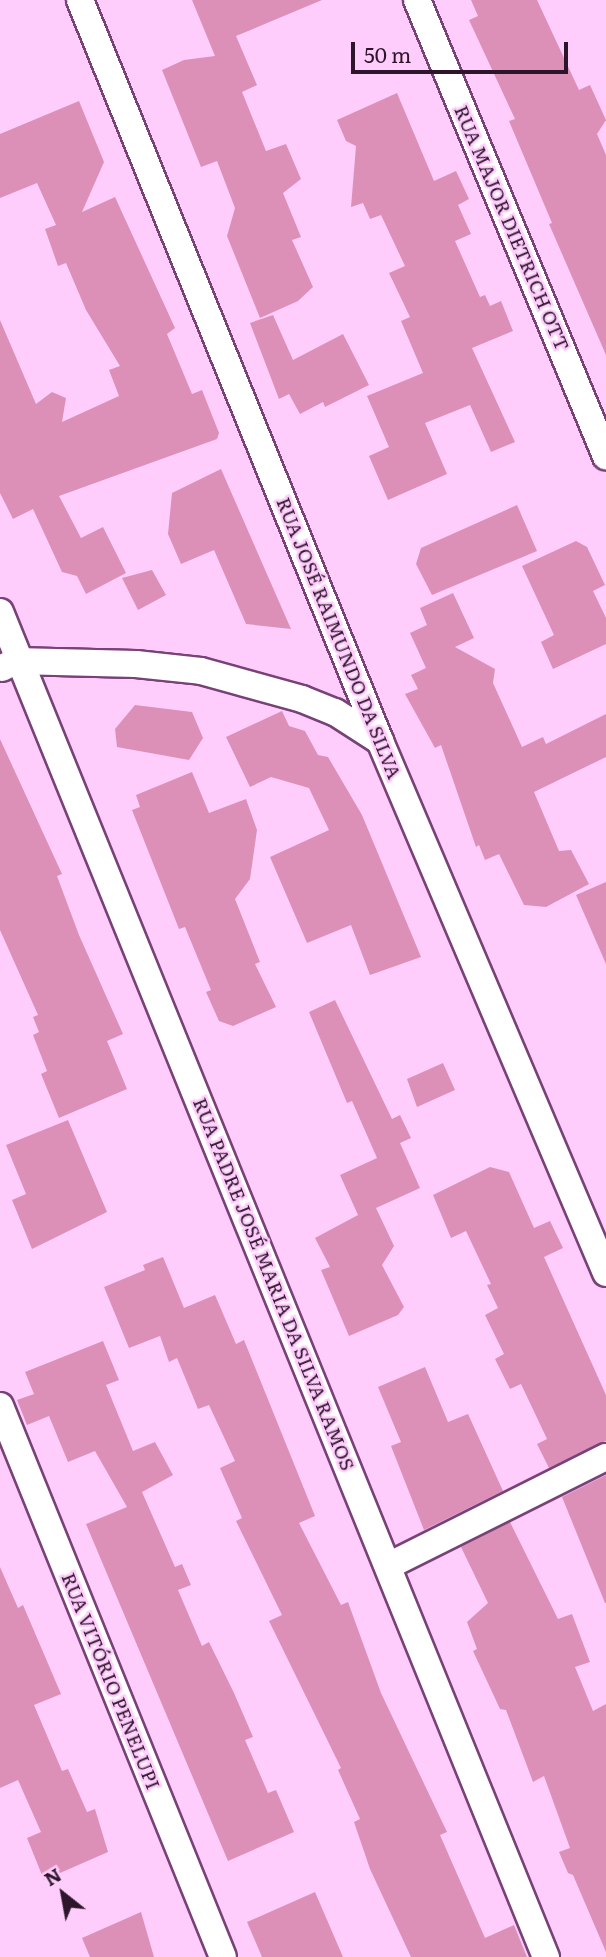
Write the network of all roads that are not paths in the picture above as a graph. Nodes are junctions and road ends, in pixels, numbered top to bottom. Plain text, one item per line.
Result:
1 (79, 0) edge
2 (417, 0) edge
3 (606, 456) edge
4 (0, 612) edge
5 (8, 665) edge
6 (380, 741) junction
7 (606, 1273) edge
8 (0, 1406) edge
9 (606, 1457) edge
10 (390, 1565) junction
11 (223, 1957) edge
12 (546, 1957) edge

1 - 6 street, RUA JOSÉ RAIMUNDO DA SILVA
2 - 3 street, RUA MAJOR DIETRICH OTT
4 - 5 street, RUA PADRE JOSÉ MARIA DA SILVA RAMOS
5 - 6 street
5 - 10 street, RUA PADRE JOSÉ MARIA DA SILVA RAMOS
6 - 7 street, RUA JOSÉ RAIMUNDO DA SILVA
8 - 11 street, RUA VITÓRIO PENELUPI
9 - 10 street
10 - 12 street, RUA PADRE JOSÉ MARIA DA SILVA RAMOS

